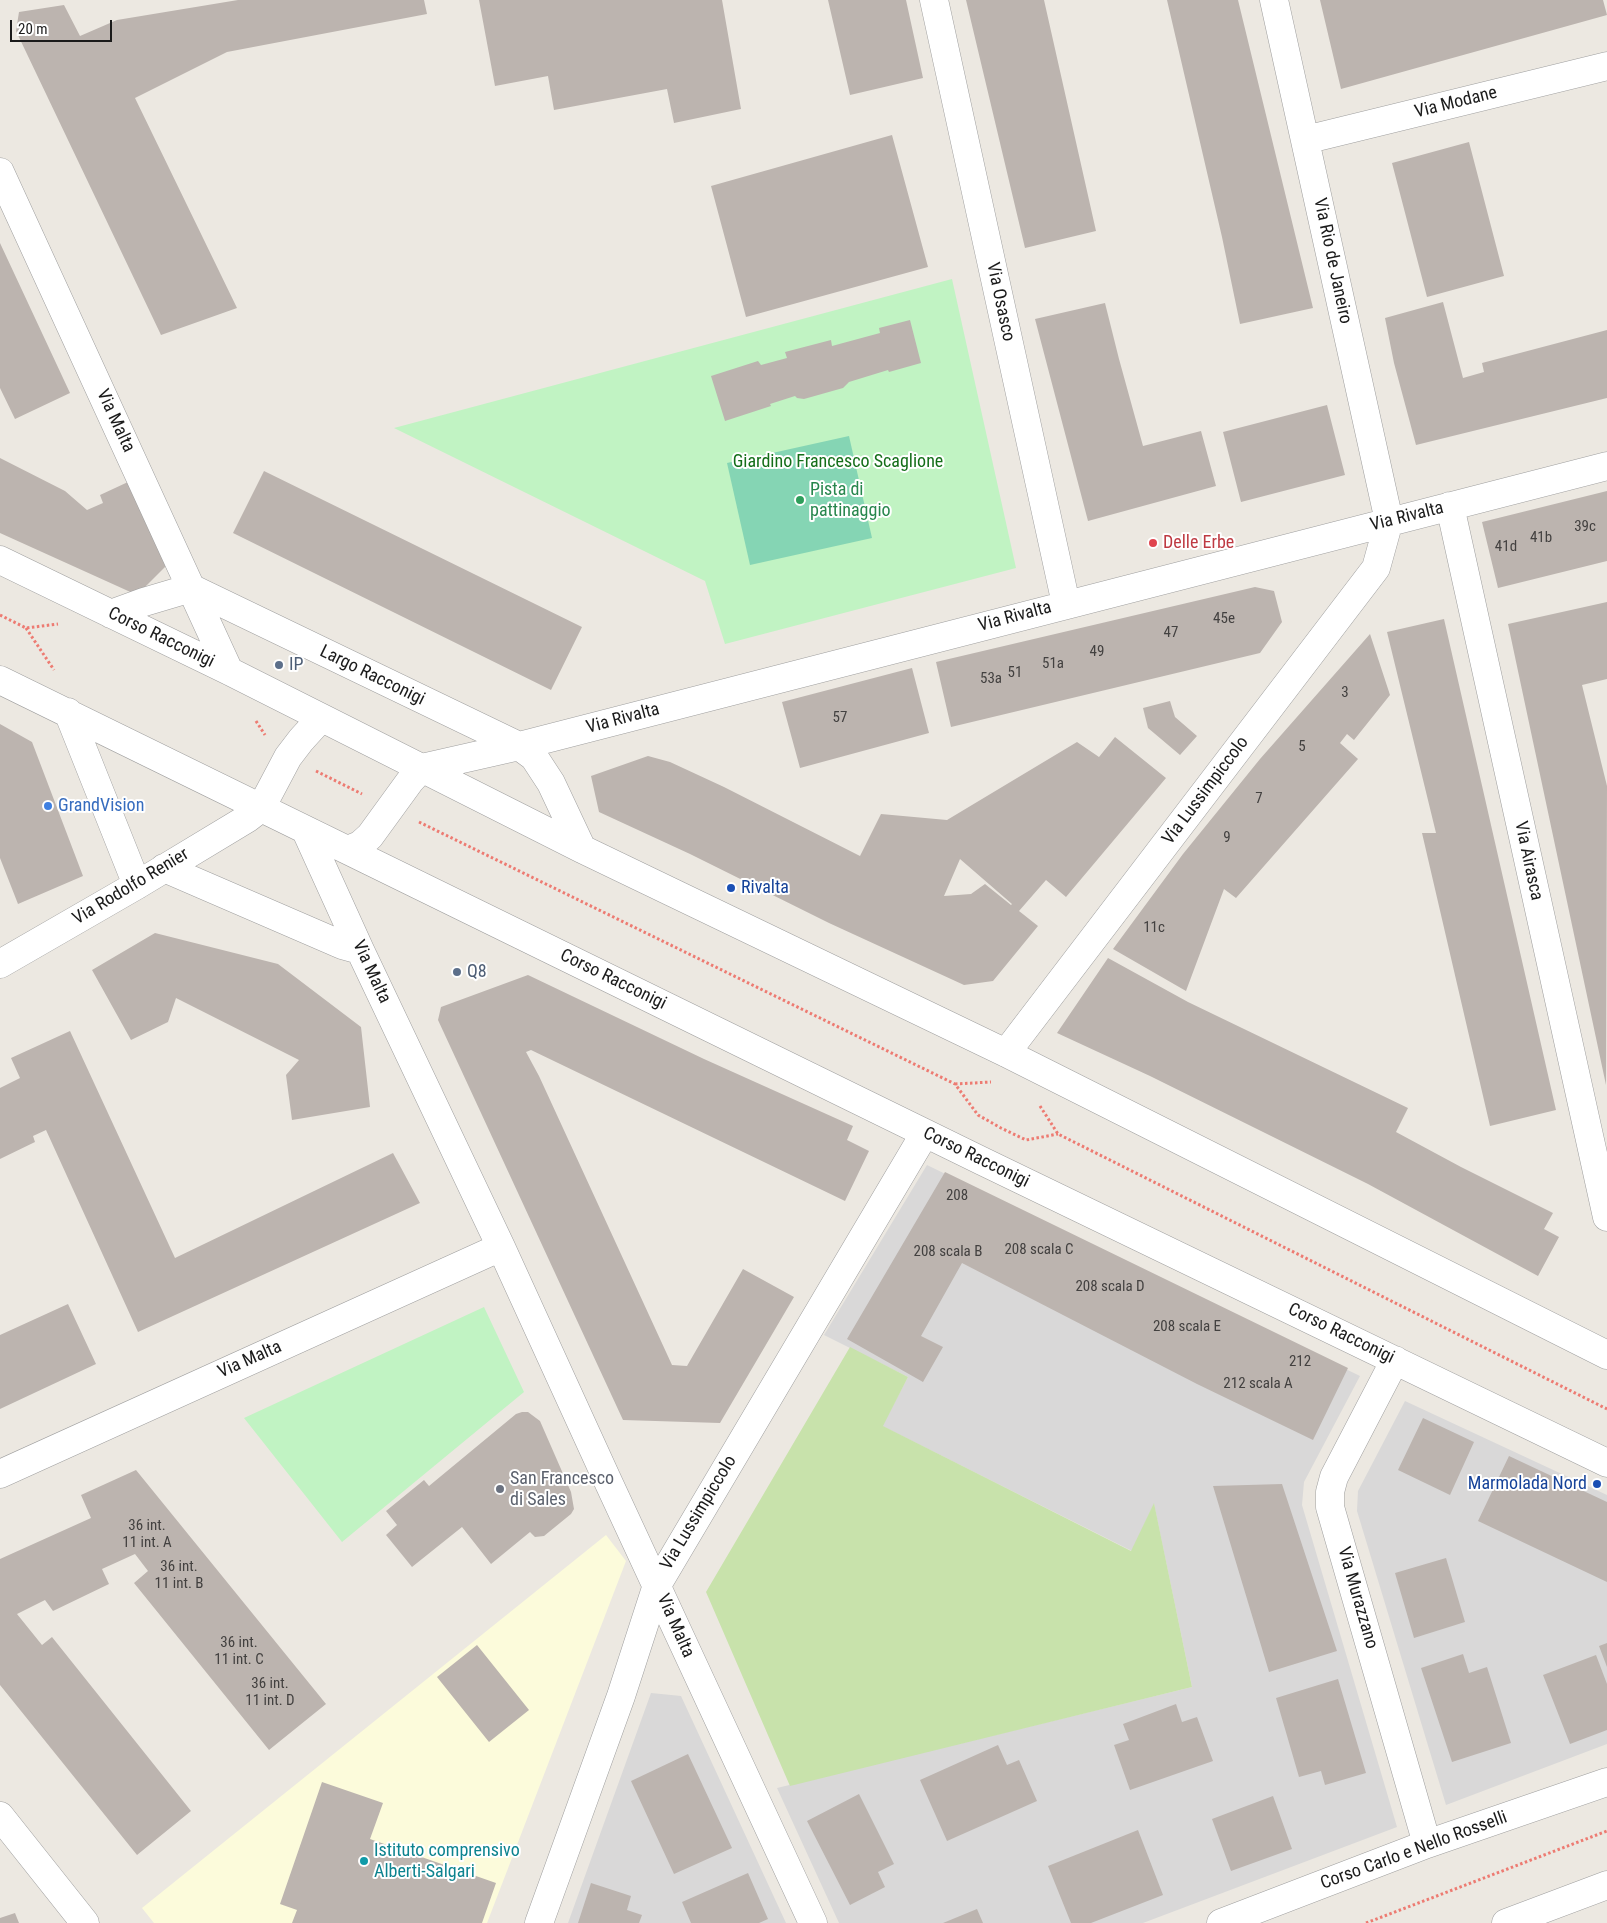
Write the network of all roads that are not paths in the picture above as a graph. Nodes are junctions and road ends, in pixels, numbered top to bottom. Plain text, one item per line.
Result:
1 (934, 0) edge
2 (1274, 0) edge
3 (1607, 66) edge
4 (1305, 140) junction
5 (0, 172) edge
6 (1607, 466) edge
7 (1450, 506) junction
8 (1389, 521) junction
9 (0, 560) edge
10 (191, 588) junction
11 (1066, 604) junction
12 (112, 614) junction
13 (229, 671) junction
14 (0, 680) edge
15 (68, 712) junction
16 (321, 718) junction
17 (519, 746) junction
18 (422, 768) junction
19 (261, 808) junction
20 (306, 831) junction
21 (582, 849) junction
22 (348, 850) junction
23 (164, 868) junction
24 (137, 885) junction
25 (360, 950) junction
26 (0, 964) edge
27 (1006, 1053) junction
28 (925, 1133) junction
29 (1607, 1217) edge
30 (502, 1247) junction
31 (1607, 1355) edge
32 (1395, 1360) junction
33 (1607, 1462) edge
34 (0, 1474) edge
35 (657, 1585) junction
36 (1607, 1782) edge
37 (0, 1816) edge
38 (1427, 1844) junction
39 (1607, 1885) edge
40 (85, 1923) edge
41 (539, 1923) edge
42 (813, 1923) edge
43 (1222, 1923) edge
44 (1506, 1923) edge

1 - 11 street, Via Osasco
2 - 4 street, Via Rio de Janeiro
3 - 4 street, Via Modane
4 - 8 street, Via Rio de Janeiro
5 - 10 street, Via Malta
6 - 7 street, Via Rivalta
7 - 8 street, Via Rivalta
7 - 29 street, Via Airasca
8 - 11 street, Via Rivalta
8 - 27 street, Via Lussimpiccolo
9 - 12 street, Corso Racconigi
10 - 12 street
10 - 13 street, Via Malta
10 - 17 street, Largo Racconigi
11 - 17 street, Via Rivalta
12 - 13 street, Corso Racconigi
13 - 16 street, Corso Racconigi
14 - 15 street, Corso Racconigi
15 - 19 street, Corso Racconigi
15 - 24 street
16 - 18 street, Corso Racconigi
16 - 19 street
17 - 18 street, Via Rivalta
17 - 21 street, Largo Racconigi
18 - 21 street, Corso Racconigi
18 - 22 street
19 - 20 street, Corso Racconigi
19 - 23 street, Via Rodolfo Renier
20 - 22 street, Corso Racconigi
20 - 25 street, Via Malta
21 - 27 street, Corso Racconigi
22 - 28 street, Corso Racconigi
23 - 24 street, Via Rodolfo Renier
23 - 25 street
24 - 26 street, Via Rodolfo Renier
25 - 30 street, Via Malta
27 - 31 street, Corso Racconigi
28 - 32 street, Corso Racconigi
28 - 35 street, Via Lussimpiccolo
30 - 34 street, Via Malta
30 - 35 street, Via Malta
32 - 33 street, Corso Racconigi
32 - 38 street, Via Murazzano
35 - 41 street, Via Lussimpiccolo
35 - 42 street, Via Malta
36 - 38 street, Corso Carlo e Nello Rosselli
37 - 40 street
38 - 43 street, Corso Carlo e Nello Rosselli
39 - 44 street

